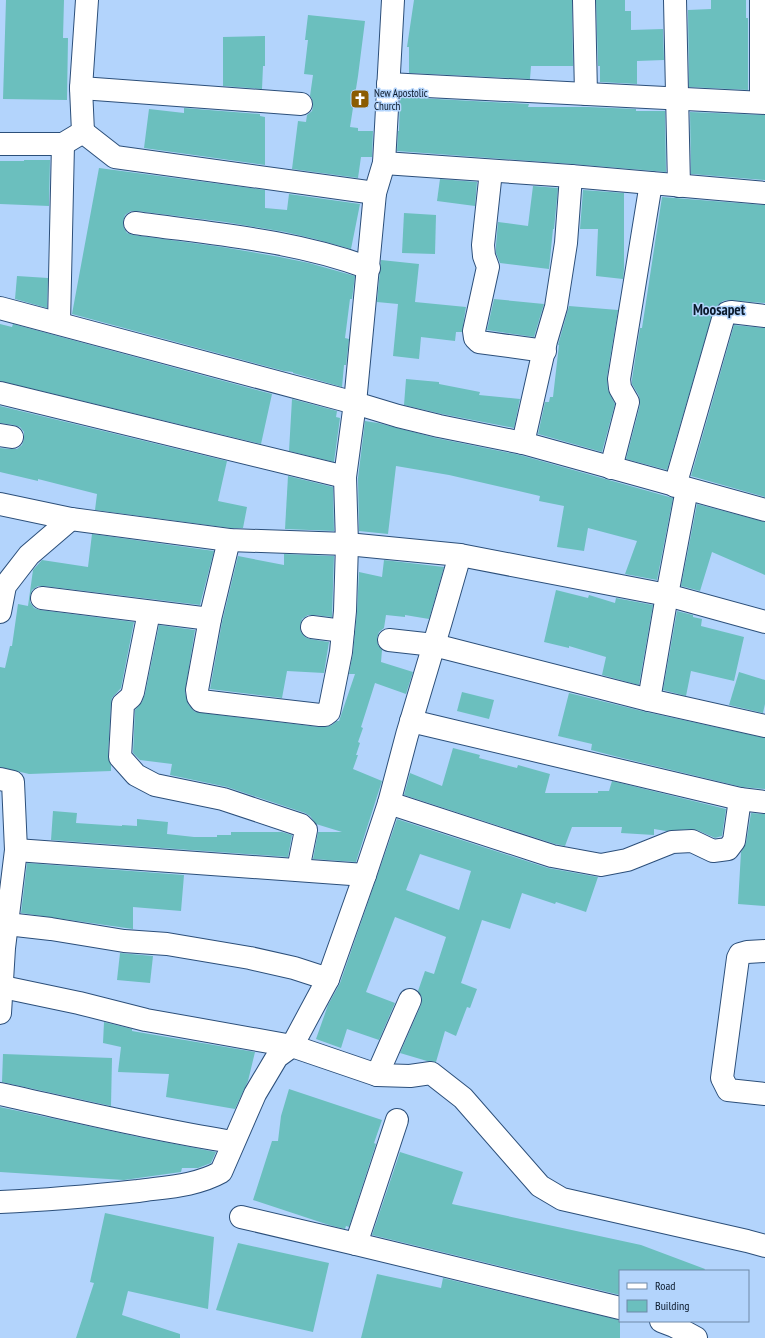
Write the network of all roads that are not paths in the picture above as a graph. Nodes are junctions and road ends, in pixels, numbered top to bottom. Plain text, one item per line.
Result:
1 (87, 0) edge
2 (393, 0) edge
3 (584, 0) edge
4 (676, 0) edge
5 (761, 0) edge
6 (388, 84) junction
7 (81, 88) junction
8 (586, 94) junction
9 (678, 99) junction
10 (763, 102) edge
11 (302, 104) dead end
12 (83, 132) junction
13 (0, 144) edge
14 (63, 144) junction
15 (384, 163) junction
16 (491, 171) junction
17 (571, 176) junction
18 (651, 183) junction
19 (679, 186) junction
20 (375, 193) junction
21 (765, 193) edge
22 (135, 223) dead end
23 (369, 268) junction
24 (0, 308) edge
25 (765, 316) edge
26 (59, 323) junction
27 (545, 351) junction
28 (0, 393) edge
29 (355, 403) junction
30 (524, 443) junction
31 (611, 468) junction
32 (345, 477) junction
33 (681, 487) junction
34 (0, 504) edge
35 (765, 510) edge
36 (71, 519) junction
37 (229, 540) junction
38 (347, 544) junction
39 (460, 555) junction
40 (3, 585) edge
41 (667, 595) junction
42 (42, 598) dead end
43 (0, 612) edge
44 (149, 612) junction
45 (210, 619) junction
46 (765, 622) edge
47 (312, 627) dead end
48 (343, 631) junction
49 (389, 640) dead end
50 (434, 645) junction
51 (649, 700) junction
52 (411, 721) junction
53 (765, 726) edge
54 (0, 779) edge
55 (740, 799) junction
56 (765, 802) edge
57 (389, 803) junction
58 (16, 850) junction
59 (298, 870) junction
60 (365, 875) junction
61 (7, 924) junction
62 (2, 948) edge
63 (765, 951) edge
64 (328, 979) junction
65 (3, 987) junction
66 (410, 1000) dead end
67 (0, 1013) edge
68 (292, 1046) junction
69 (377, 1075) junction
70 (0, 1094) edge
71 (765, 1094) edge
72 (397, 1120) dead end
73 (233, 1142) junction
74 (0, 1202) edge
75 (241, 1217) dead end
76 (356, 1244) junction
77 (765, 1246) edge
78 (619, 1308) edge
79 (664, 1322) edge
80 (696, 1338) edge

1 - 7 street
2 - 6 street
3 - 8 street
4 - 9 street
5 - 10 street
6 - 8 street
6 - 15 street
7 - 11 street
7 - 12 street
8 - 9 street
9 - 10 street
9 - 19 street
12 - 14 street
12 - 20 street
13 - 14 street
14 - 26 street
15 - 16 street
15 - 20 street
16 - 17 street
16 - 27 street
17 - 18 street
17 - 27 street
18 - 19 street
18 - 31 street
19 - 21 street
20 - 23 street
22 - 23 street
23 - 29 street
24 - 26 street
25 - 33 street
26 - 29 street
27 - 30 street
28 - 32 street
29 - 30 street
29 - 32 street
30 - 31 street
31 - 33 street
32 - 38 street
33 - 35 street
33 - 41 street
34 - 36 street
36 - 37 street
36 - 40 street
37 - 38 street
37 - 45 street
38 - 39 street
38 - 48 street
39 - 41 street
39 - 50 street
40 - 43 street
41 - 46 street
41 - 51 street
42 - 44 street
44 - 45 street
44 - 59 street
45 - 48 street
47 - 48 street
49 - 50 street
50 - 51 street
50 - 52 street
51 - 53 street
52 - 55 street
52 - 57 street
54 - 58 street
55 - 56 street
55 - 57 street
57 - 60 street
58 - 59 street
58 - 61 street
59 - 60 street
60 - 64 street
61 - 62 street
61 - 64 street
62 - 65 street
63 - 71 street
64 - 68 street
65 - 67 street
65 - 68 street
66 - 69 street
68 - 69 street
68 - 73 street
69 - 77 street
70 - 73 street
72 - 76 street
73 - 74 street
75 - 76 street
76 - 78 street
79 - 80 street

